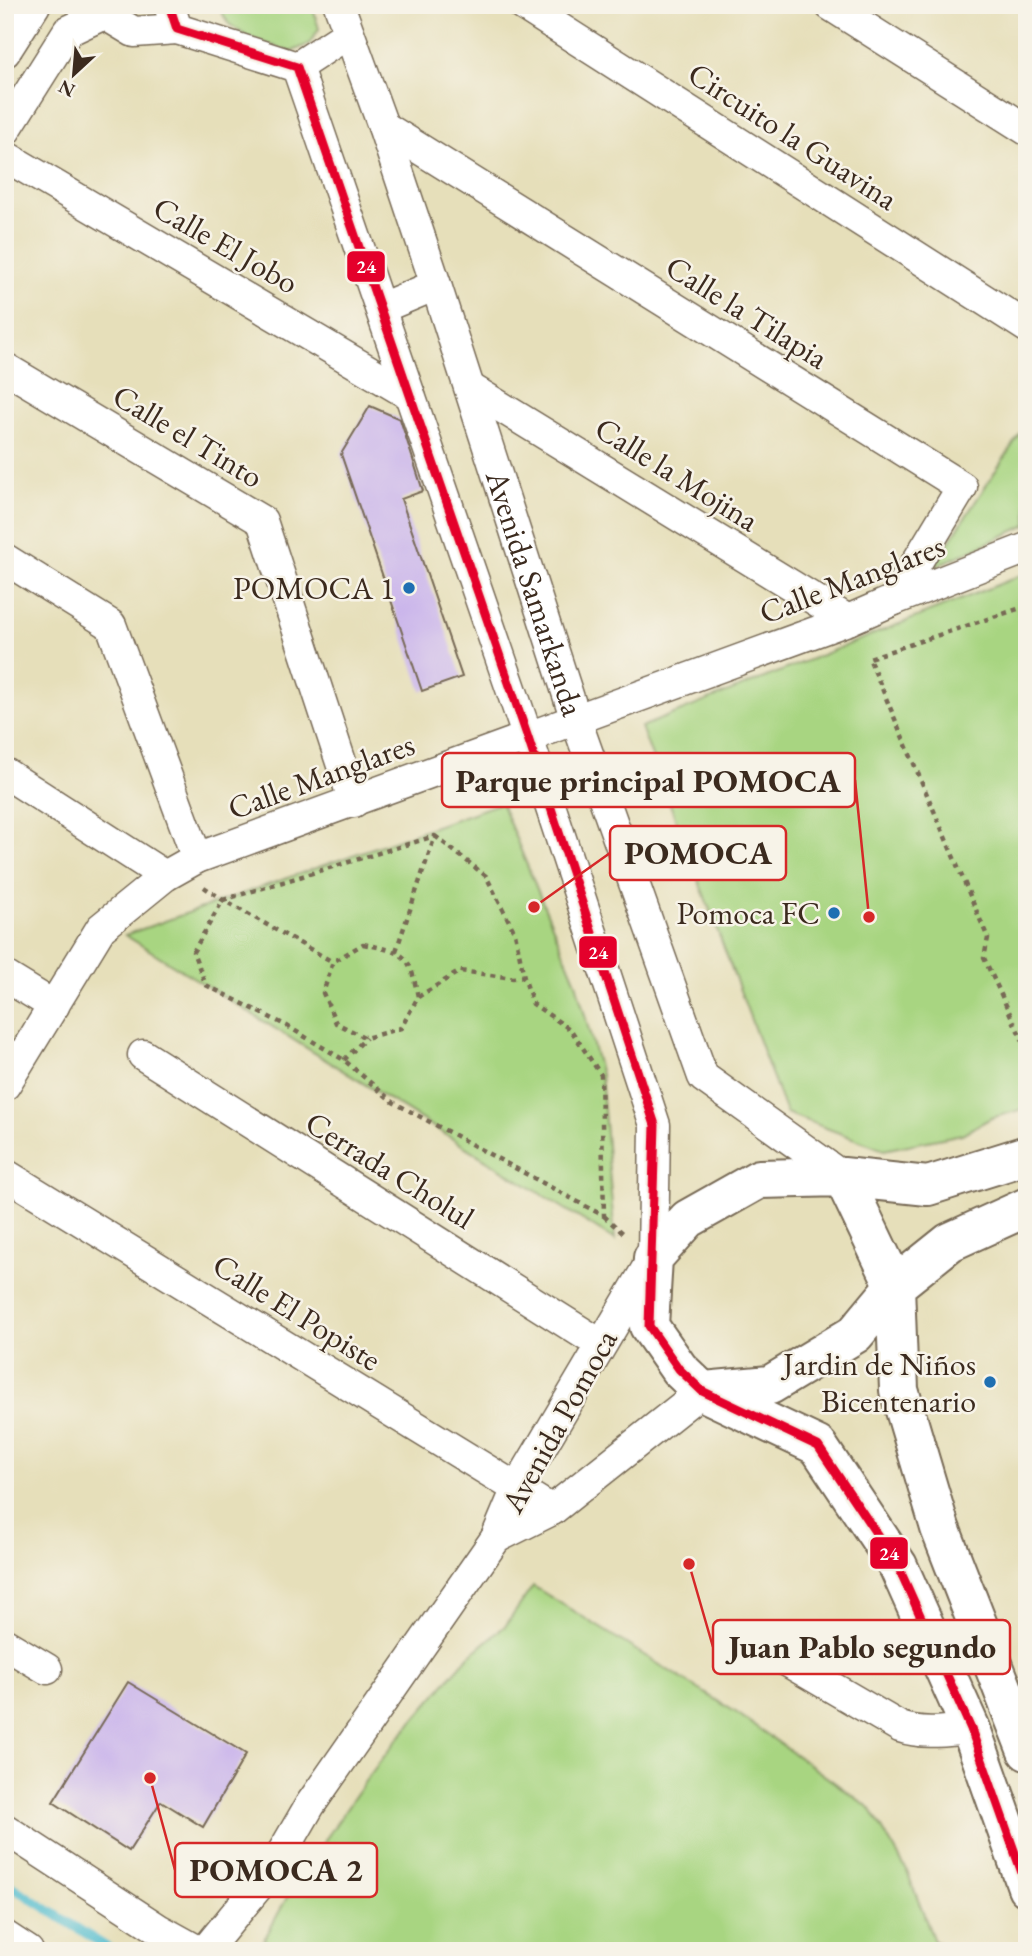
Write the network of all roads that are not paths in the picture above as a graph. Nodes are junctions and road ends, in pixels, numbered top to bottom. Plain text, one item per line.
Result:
1 (35, 5) edge
2 (339, 5) edge
3 (523, 5) edge
4 (830, 5) edge
5 (173, 17) edge
6 (349, 33) junction
7 (5, 52) edge
8 (297, 67) junction
9 (383, 126) junction
10 (1027, 130) edge
11 (5, 131) edge
12 (5, 156) edge
13 (436, 285) junction
14 (380, 308) junction
15 (1027, 327) edge
16 (5, 368) edge
17 (470, 388) junction
18 (410, 395) junction
19 (1027, 548) edge
20 (5, 559) edge
21 (894, 600) junction
22 (848, 620) junction
23 (576, 720) junction
24 (528, 738) junction
25 (5, 772) edge
26 (354, 802) junction
27 (197, 858) junction
28 (165, 876) junction
29 (5, 976) edge
30 (54, 1006) junction
31 (143, 1055) dead end
32 (5, 1085) edge
33 (1027, 1155) edge
34 (5, 1174) edge
35 (844, 1177) junction
36 (1027, 1207) edge
37 (653, 1258) junction
38 (895, 1286) junction
39 (600, 1344) junction
40 (702, 1391) junction
41 (516, 1488) junction
42 (552, 1510) junction
43 (496, 1538) junction
44 (754, 1643) dead end
45 (5, 1644) edge
46 (47, 1669) dead end
47 (971, 1729) junction
48 (1027, 1751) edge
49 (5, 1829) edge
50 (1027, 1887) edge
51 (5, 1936) edge
52 (28, 1951) edge
53 (198, 1951) edge
54 (205, 1951) edge

1 - 7 street
2 - 6 street, Avenida Samarkanda
3 - 15 street, Circuito la Guavina
4 - 10 street
5 - 8 street
5 - 11 street
6 - 8 street
6 - 9 street, Avenida Samarkanda
8 - 14 street, Avenida Samarkanda
9 - 13 street, Avenida Samarkanda
9 - 21 street, Calle la Tilapia
12 - 18 street, Calle El Jobo
13 - 14 street
13 - 17 street, Avenida Samarkanda
14 - 18 street, Avenida Samarkanda
16 - 26 street, Calle el Tinto
17 - 22 street, Calle la Mojina
17 - 23 street, Avenida Samarkanda
18 - 24 street, Avenida Samarkanda
19 - 21 street, Calle Manglares
20 - 27 street
21 - 22 street, Calle Manglares
22 - 23 street, Calle Manglares
23 - 24 street, Calle Manglares
23 - 35 street, Avenida Samarkanda
24 - 26 street, Calle Manglares
24 - 37 street, Avenida Samarkanda
25 - 28 street
26 - 27 street, Calle Manglares
27 - 28 street, Calle Manglares
28 - 30 street, Calle Manglares
29 - 30 street
30 - 32 street, Calle Manglares
31 - 39 street, Cerrada Cholul
33 - 35 main road, Avenida Pomoca
34 - 41 street, Calle El Popiste
35 - 37 main road, Avenida Pomoca
35 - 38 main road, Avenida Samarkanda
36 - 38 main road
37 - 39 street, Avenida Pomoca
37 - 40 main road, Avenida Samarkanda
38 - 40 main road
38 - 48 main road, Avenida Samarkanda
39 - 41 street, Avenida Pomoca
40 - 42 street, Avenida Pomoca
40 - 47 main road, Avenida Samarkanda
41 - 42 street, Calle El Popiste
41 - 43 street, Avenida Pomoca
42 - 43 street, Avenida Pomoca
43 - 54 street, Avenida Pomoca
44 - 47 street
45 - 46 street
47 - 50 main road, Avenida Samarkanda
49 - 53 street
51 - 52 street

